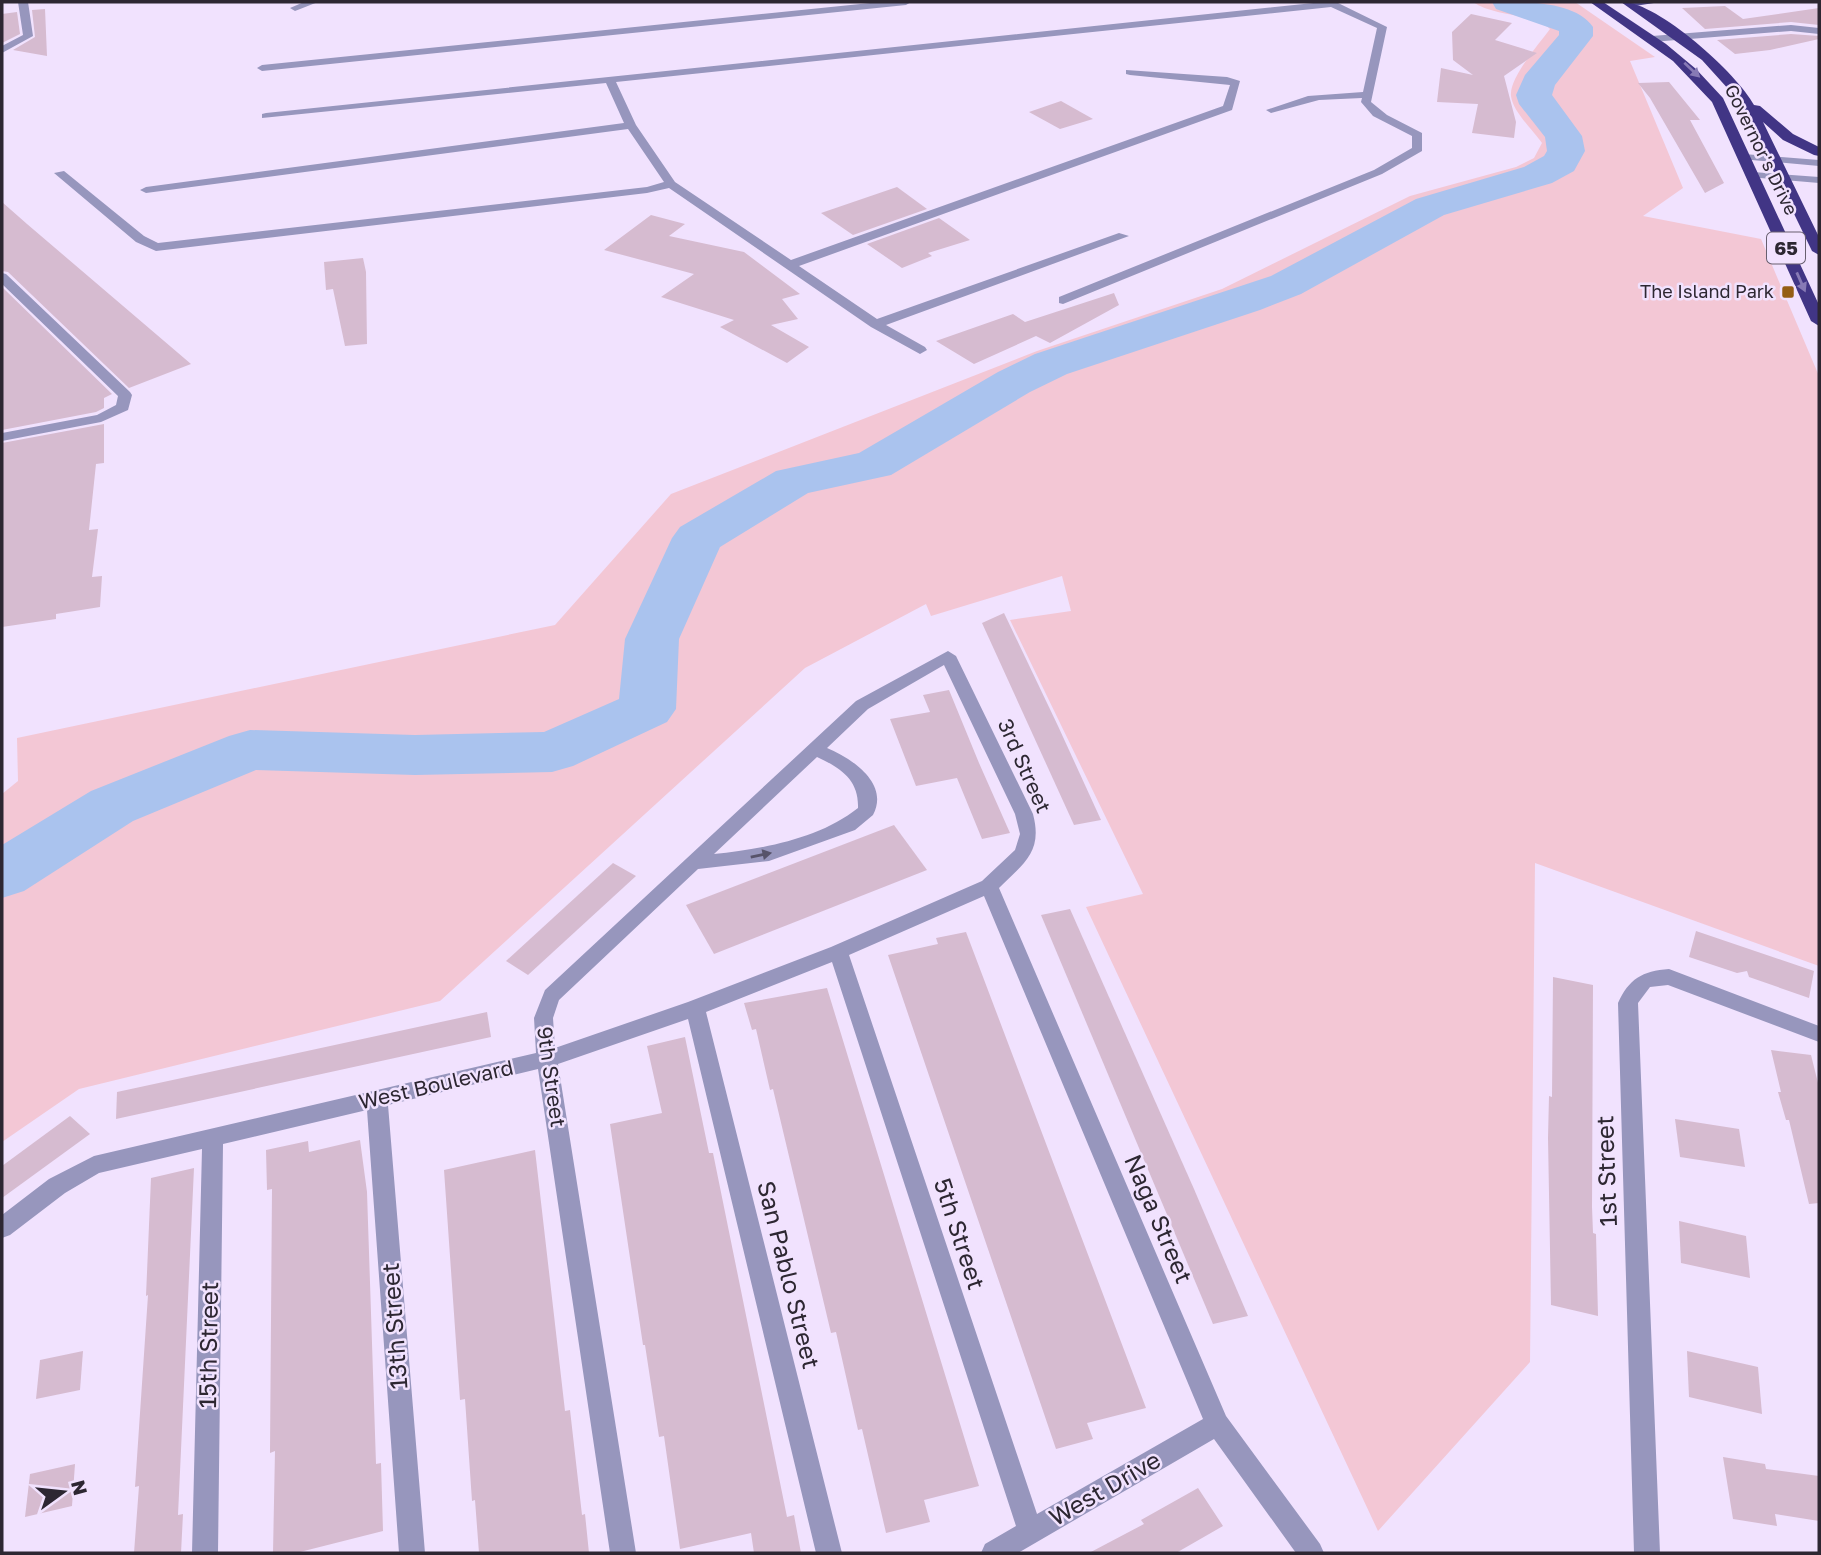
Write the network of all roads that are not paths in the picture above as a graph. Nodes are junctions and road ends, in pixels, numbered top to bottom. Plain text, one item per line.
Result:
1 (23, 2) edge
2 (313, 2) edge
3 (906, 2) edge
4 (1596, 2) edge
5 (1655, 2) edge
6 (1331, 3) edge
7 (1630, 3) edge
8 (295, 8) dead end
9 (1819, 31) edge
10 (1681, 37) junction
11 (1652, 40) junction
12 (2, 50) edge
13 (262, 68) dead end
14 (1130, 72) dead end
15 (610, 82) junction
16 (1368, 95) junction
17 (1746, 101) junction
18 (1271, 110) dead end
19 (266, 116) dead end
20 (631, 125) junction
21 (1819, 152) edge
22 (1744, 157) junction
23 (1775, 160) junction
24 (1819, 163) edge
25 (60, 173) dead end
26 (1753, 175) junction
27 (1784, 177) junction
28 (1819, 180) edge
29 (671, 184) junction
30 (146, 190) dead end
31 (1123, 236) dead end
32 (1819, 251) edge
33 (789, 265) junction
34 (2, 277) edge
35 (1063, 300) dead end
36 (1819, 321) edge
37 (876, 324) junction
38 (920, 350) dead end
39 (2, 437) edge
40 (948, 656) joint
41 (814, 749) junction
42 (693, 863) junction
43 (989, 886) junction
44 (838, 952) junction
45 (695, 1008) junction
46 (1819, 1034) edge
47 (547, 1059) junction
48 (377, 1098) junction
49 (213, 1136) junction
50 (2, 1228) edge
51 (1217, 1424) junction
52 (1031, 1532) junction
53 (205, 1553) edge
54 (412, 1553) edge
55 (623, 1553) edge
56 (829, 1553) edge
57 (994, 1553) edge
58 (1311, 1553) edge
59 (1647, 1553) edge

1 - 12 street
2 - 8 street
3 - 13 street
4 - 11 highway, Governor's Drive / 65
5 - 7 main road
6 - 15 street
6 - 16 street
7 - 10 highway, Governor's Drive / 65
9 - 10 street
10 - 11 street
10 - 17 highway, Governor's Drive / 65
11 -> 22 highway, Governor's Drive / 65
14 - 33 street
15 - 19 street
15 - 20 street
16 - 18 street
16 - 35 street
17 - 21 highway
17 - 23 highway, Governor's Drive / 65
20 - 29 street
20 - 30 street
22 - 23 street
22 - 26 highway, Governor's Drive / 65
23 - 24 street
23 - 27 highway, Governor's Drive / 65
25 - 29 street
26 - 27 street
26 -> 36 highway, Governor's Drive / 65
27 - 28 street
27 - 32 highway, Governor's Drive / 65
29 - 33 street
31 - 37 street
33 - 37 street
34 - 39 street
37 - 38 street
40 - 41 street, 9th Street
40 - 43 street, 3rd Street
41 - 42 street, 9th Street
42 -> 41 street
42 - 47 street, 9th Street
43 - 44 street, West Boulevard
43 - 51 street, Naga Street
44 - 45 street, West Boulevard
44 - 52 street, 5th Street
45 - 47 street, West Boulevard
45 - 56 street, San Pablo Street
46 - 59 street, 1st Street
47 - 48 street, West Boulevard
47 - 55 street, 9th Street
48 - 49 street, West Boulevard
48 - 54 street, 13th Street
49 - 50 street, West Boulevard
49 - 53 street, 15th Street
51 - 52 street, West Drive
51 - 58 street, Naga Street
52 - 57 street, West Drive

